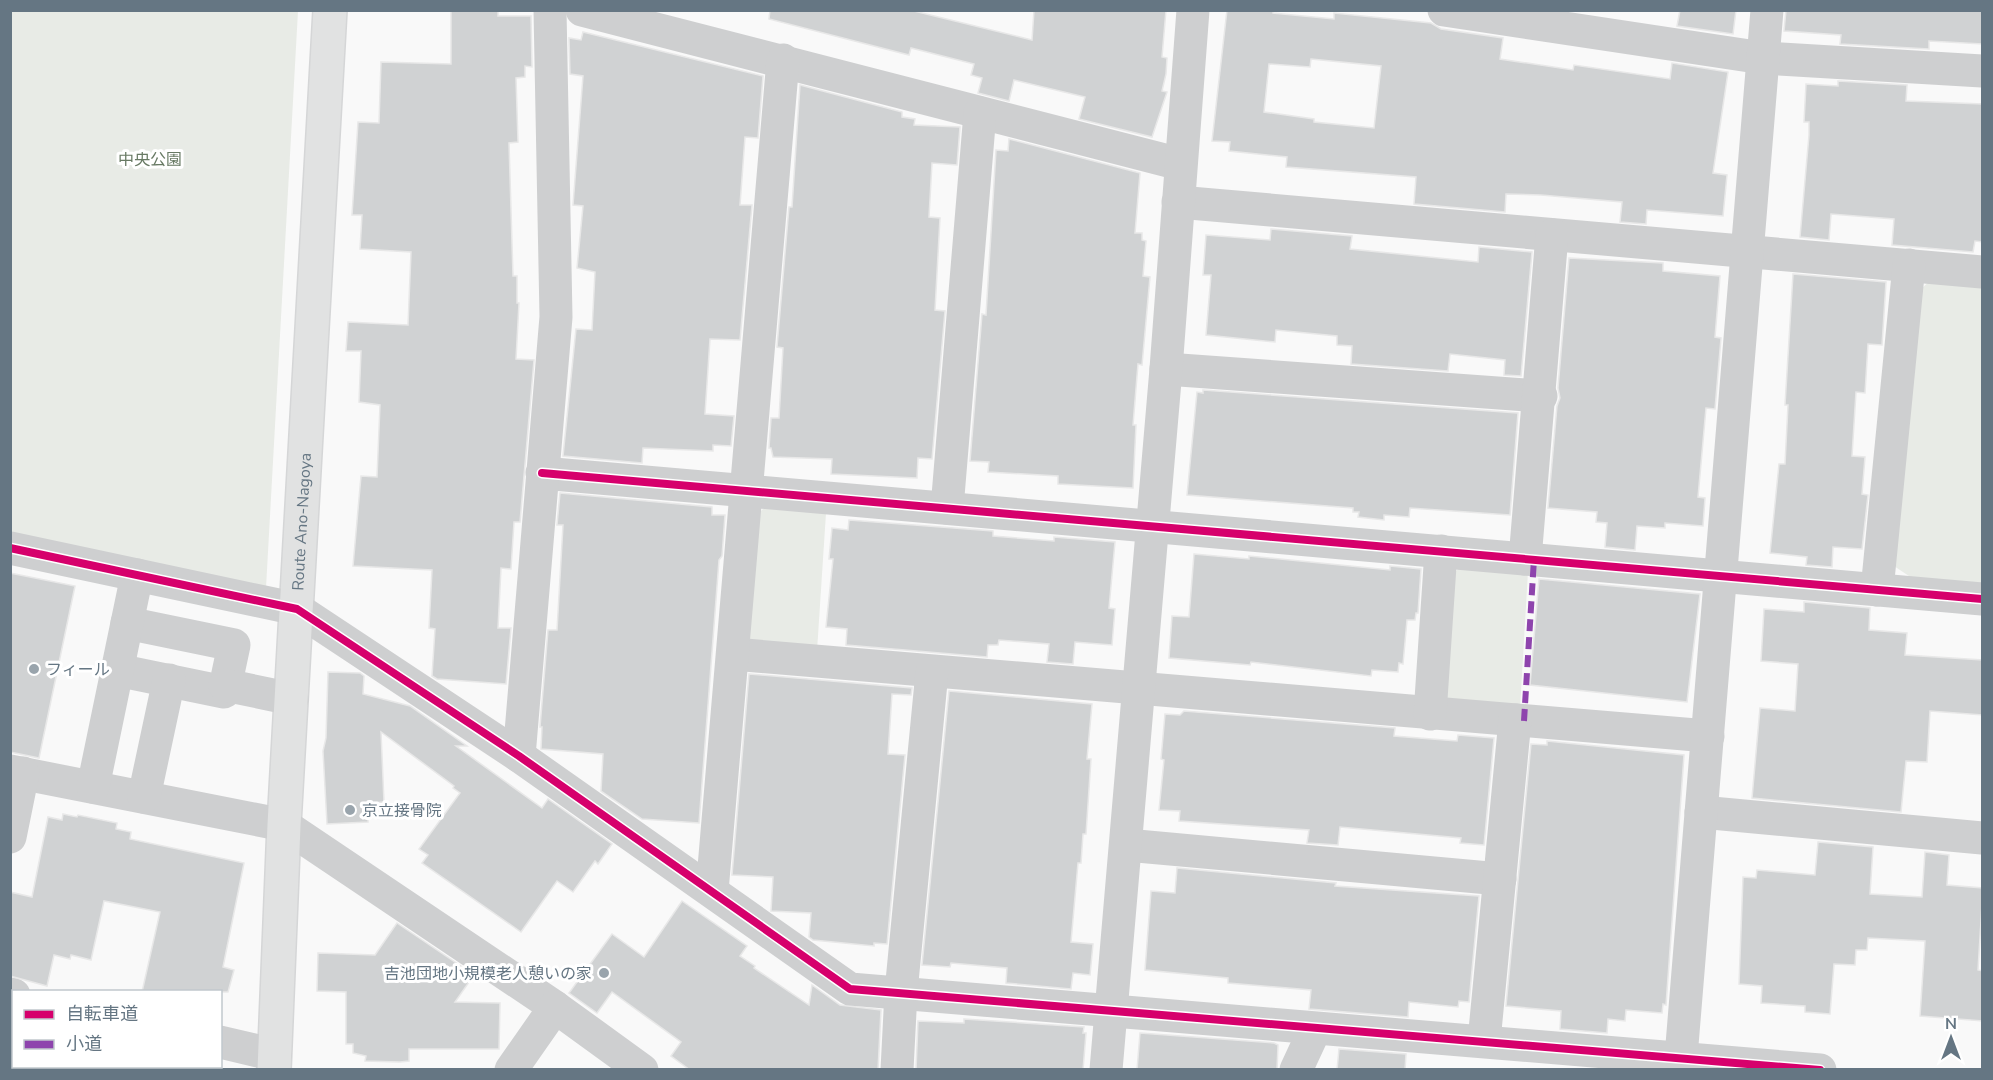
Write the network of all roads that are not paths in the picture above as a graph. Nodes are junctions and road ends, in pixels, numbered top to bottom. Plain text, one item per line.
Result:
1 (330, 10) edge
2 (550, 10) edge
3 (582, 10) edge
4 (1193, 10) edge
5 (1444, 10) edge
6 (1767, 10) edge
7 (1763, 58) junction
8 (783, 60) junction
9 (1983, 71) edge
10 (980, 113) junction
11 (1180, 164) junction
12 (1178, 202) junction
13 (1552, 234) junction
14 (1747, 251) junction
15 (1909, 265) junction
16 (1983, 272) edge
17 (1166, 369) junction
18 (1541, 396) junction
19 (542, 473) junction
20 (746, 490) junction
21 (947, 508) junction
22 (1151, 526) junction
23 (10, 548) edge
24 (1441, 551) junction
25 (1525, 559) junction
26 (137, 575) junction
27 (1720, 576) junction
28 (1877, 590) junction
29 (1983, 599) edge
30 (297, 609) junction
31 (127, 623) junction
32 (733, 654) junction
33 (117, 670) junction
34 (932, 672) junction
35 (169, 680) junction
36 (225, 685) junction
37 (1138, 690) junction
38 (292, 699) junction
39 (1430, 714) junction
40 (1515, 720) junction
41 (1708, 736) junction
42 (519, 756) junction
43 (17, 772) edge
44 (93, 787) junction
45 (144, 797) junction
46 (1701, 812) junction
47 (284, 825) junction
48 (10, 837) edge
49 (1983, 838) edge
50 (1126, 845) junction
51 (1500, 879) junction
52 (712, 891) junction
53 (901, 992) junction
54 (555, 1008) junction
55 (1110, 1008) junction
56 (1315, 1029) junction
57 (1484, 1041) junction
58 (222, 1043) edge
59 (1681, 1057) junction
60 (274, 1062) edge
61 (511, 1070) edge
62 (642, 1070) edge
63 (897, 1070) edge
64 (1106, 1070) edge
65 (1296, 1070) edge
66 (1820, 1070) edge

1 - 30 main road, Route Ano-Nagoya
2 - 19 street
3 - 8 street
4 - 11 street
5 - 7 street
6 - 7 street
7 - 9 street
7 - 14 street
8 - 10 street
8 - 20 street
10 - 11 street
10 - 21 street
11 - 12 street
12 - 13 street
12 - 17 street
13 - 14 street
13 - 18 street
14 - 15 street
14 - 27 street
15 - 16 street
15 - 28 street
17 - 18 street
17 - 22 street
18 - 25 street
19 - 20 street
19 - 42 street
20 - 21 street
20 - 32 street
21 - 22 street
22 - 24 street
22 - 37 street
23 - 26 street
24 - 25 street
24 - 39 street
25 - 27 street
26 - 30 street
26 - 31 street
27 - 28 street
27 - 41 street
28 - 29 street
30 - 38 main road, Route Ano-Nagoya
30 - 42 street
31 - 33 street
31 - 36 street
32 - 34 street
32 - 52 street
33 - 35 street
33 - 44 street
34 - 37 street
34 - 53 street
35 - 36 street
35 - 45 street
36 - 38 street
37 - 39 street
37 - 50 street
38 - 47 main road, Route Ano-Nagoya
39 - 40 street
40 - 41 street
40 - 51 street
41 - 46 street
42 - 52 street
43 - 44 street
43 - 48 street
44 - 45 street
45 - 47 street
46 - 49 street
46 - 59 street
47 - 54 street
47 - 60 main road, Route Ano-Nagoya
50 - 51 street
50 - 55 street
51 - 57 street
52 - 53 street
53 - 55 street
53 - 63 street
54 - 61 street
54 - 62 street
55 - 56 street
55 - 64 street
56 - 57 street
56 - 65 street
57 - 59 street
58 - 60 street
59 - 66 street

